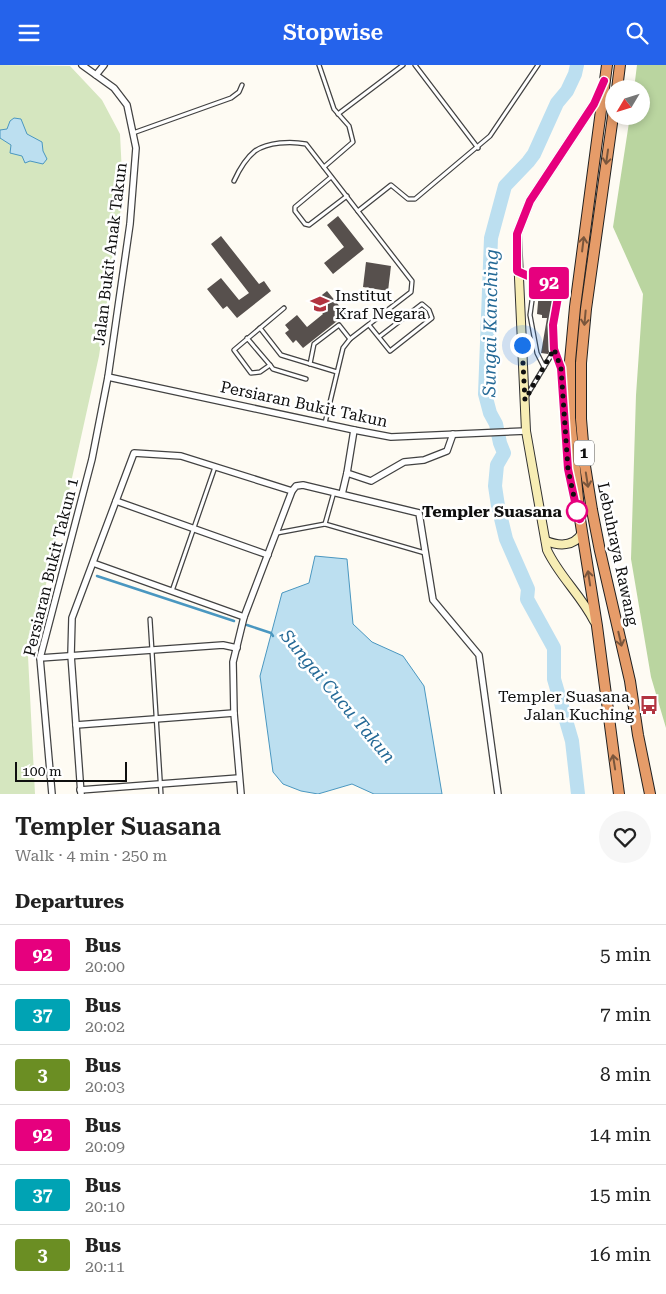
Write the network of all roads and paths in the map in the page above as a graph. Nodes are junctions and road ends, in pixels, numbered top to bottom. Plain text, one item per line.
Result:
1 (82, 65) edge
2 (104, 65) edge
3 (319, 65) edge
4 (403, 65) edge
5 (415, 65) edge
6 (538, 65) edge
7 (606, 65) edge
8 (620, 65) edge
9 (96, 75) junction
10 (618, 80) edge
11 (604, 81) junction
12 (242, 85) dead end
13 (338, 114) junction
14 (612, 125) edge
15 (133, 133) junction
16 (478, 148) junction
17 (324, 167) junction
18 (332, 177) junction
19 (234, 181) dead end
20 (347, 196) junction
21 (358, 211) junction
22 (517, 271) junction
23 (535, 279) junction
24 (284, 308) dead end
25 (369, 325) junction
26 (260, 328) junction
27 (379, 337) junction
28 (247, 339) junction
29 (350, 339) junction
30 (554, 349) junction
31 (310, 364) junction
32 (270, 365) junction
33 (544, 367) junction
34 (337, 372) junction
35 (108, 377) junction
36 (306, 379) dead end
37 (525, 400) junction
38 (325, 423) junction
39 (354, 430) junction
40 (526, 431) junction
41 (453, 434) junction
42 (215, 467) junction
43 (347, 473) junction
44 (292, 491) junction
45 (334, 492) junction
46 (342, 494) junction
47 (116, 501) junction
48 (580, 519) junction
49 (325, 524) junction
50 (194, 529) junction
51 (276, 533) junction
52 (582, 533) junction
53 (546, 541) junction
54 (425, 553) junction
55 (268, 555) junction
56 (93, 563) junction
57 (172, 591) junction
58 (244, 617) junction
59 (150, 619) dead end
60 (597, 626) junction
61 (237, 648) junction
62 (152, 650) junction
63 (71, 655) junction
64 (40, 658) junction
65 (234, 713) junction
66 (156, 719) junction
67 (76, 725) junction
68 (239, 778) junction
69 (160, 784) junction
70 (80, 792) edge
71 (52, 794) edge
72 (161, 794) edge
73 (241, 794) edge
74 (498, 794) edge
75 (619, 794) edge
76 (650, 794) edge

1 - 9 street, Jalan Bukit Anak Takun
2 - 9 street
3 - 13 lane
4 - 13 lane
5 - 16 lane
6 - 16 lane
7 - 11 highway, Lebuhraya Rawang / 1
8 - 10 highway
9 - 15 street, Jalan Bukit Anak Takun
11 - 22 street
48 -> 11 highway, Lebuhraya Rawang / 1
12 - 15 lane
13 - 17 lane
14 -> 76 highway, Lebuhraya Rawang / 1
15 - 35 street, Jalan Bukit Anak Takun
16 - 21 lane
17 - 18 lane
17 - 19 lane
18 - 20 lane
18 - 20 lane
20 - 21 lane
21 - 25 lane
22 - 23 lane
22 - 37 street
23 - 30 lane
23 - 33 lane
24 - 26 lane
25 - 27 lane
25 - 29 lane
26 - 28 lane
26 - 31 lane
27 - 27 lane
28 - 32 lane
28 - 32 lane
29 - 31 lane
29 - 34 lane
30 - 33 lane
30 - 48 lane
31 - 34 lane
32 - 36 lane
33 - 37 lane
34 - 38 lane
35 - 38 street, Persiaran Bukit Takun
35 - 64 street, Persiaran Bukit Takun 1
37 - 40 street
38 - 39 street, Persiaran Bukit Takun
39 - 41 street, Persiaran Bukit Takun
39 - 43 street
40 - 41 street, Persiaran Bukit Takun
40 - 53 street
41 - 43 street
42 - 44 street
42 - 47 street
42 - 50 lane
43 - 46 street
44 - 45 street
44 - 51 street
45 - 46 street
45 - 49 lane
46 - 54 street
47 - 50 street
47 - 56 street
48 - 52 highway, Lebuhraya Rawang / 1
49 - 51 lane
49 - 54 lane
50 - 55 street
50 - 57 lane
51 - 55 street
52 - 53 street
60 -> 52 highway, Lebuhraya Rawang / 1
53 - 60 street
54 - 74 street
55 - 58 street
56 - 57 street
56 - 63 street
57 - 58 street
58 - 61 street
59 - 62 lane
75 -> 60 highway, Lebuhraya Rawang / 1
61 - 62 street
61 - 65 street
62 - 63 street
62 - 66 lane
63 - 64 street
63 - 67 street
64 - 71 street, Persiaran Bukit Takun 1
65 - 66 street
65 - 68 street
66 - 67 street
66 - 69 lane
67 - 70 street
68 - 69 street
68 - 73 street
69 - 70 street
69 - 72 lane

